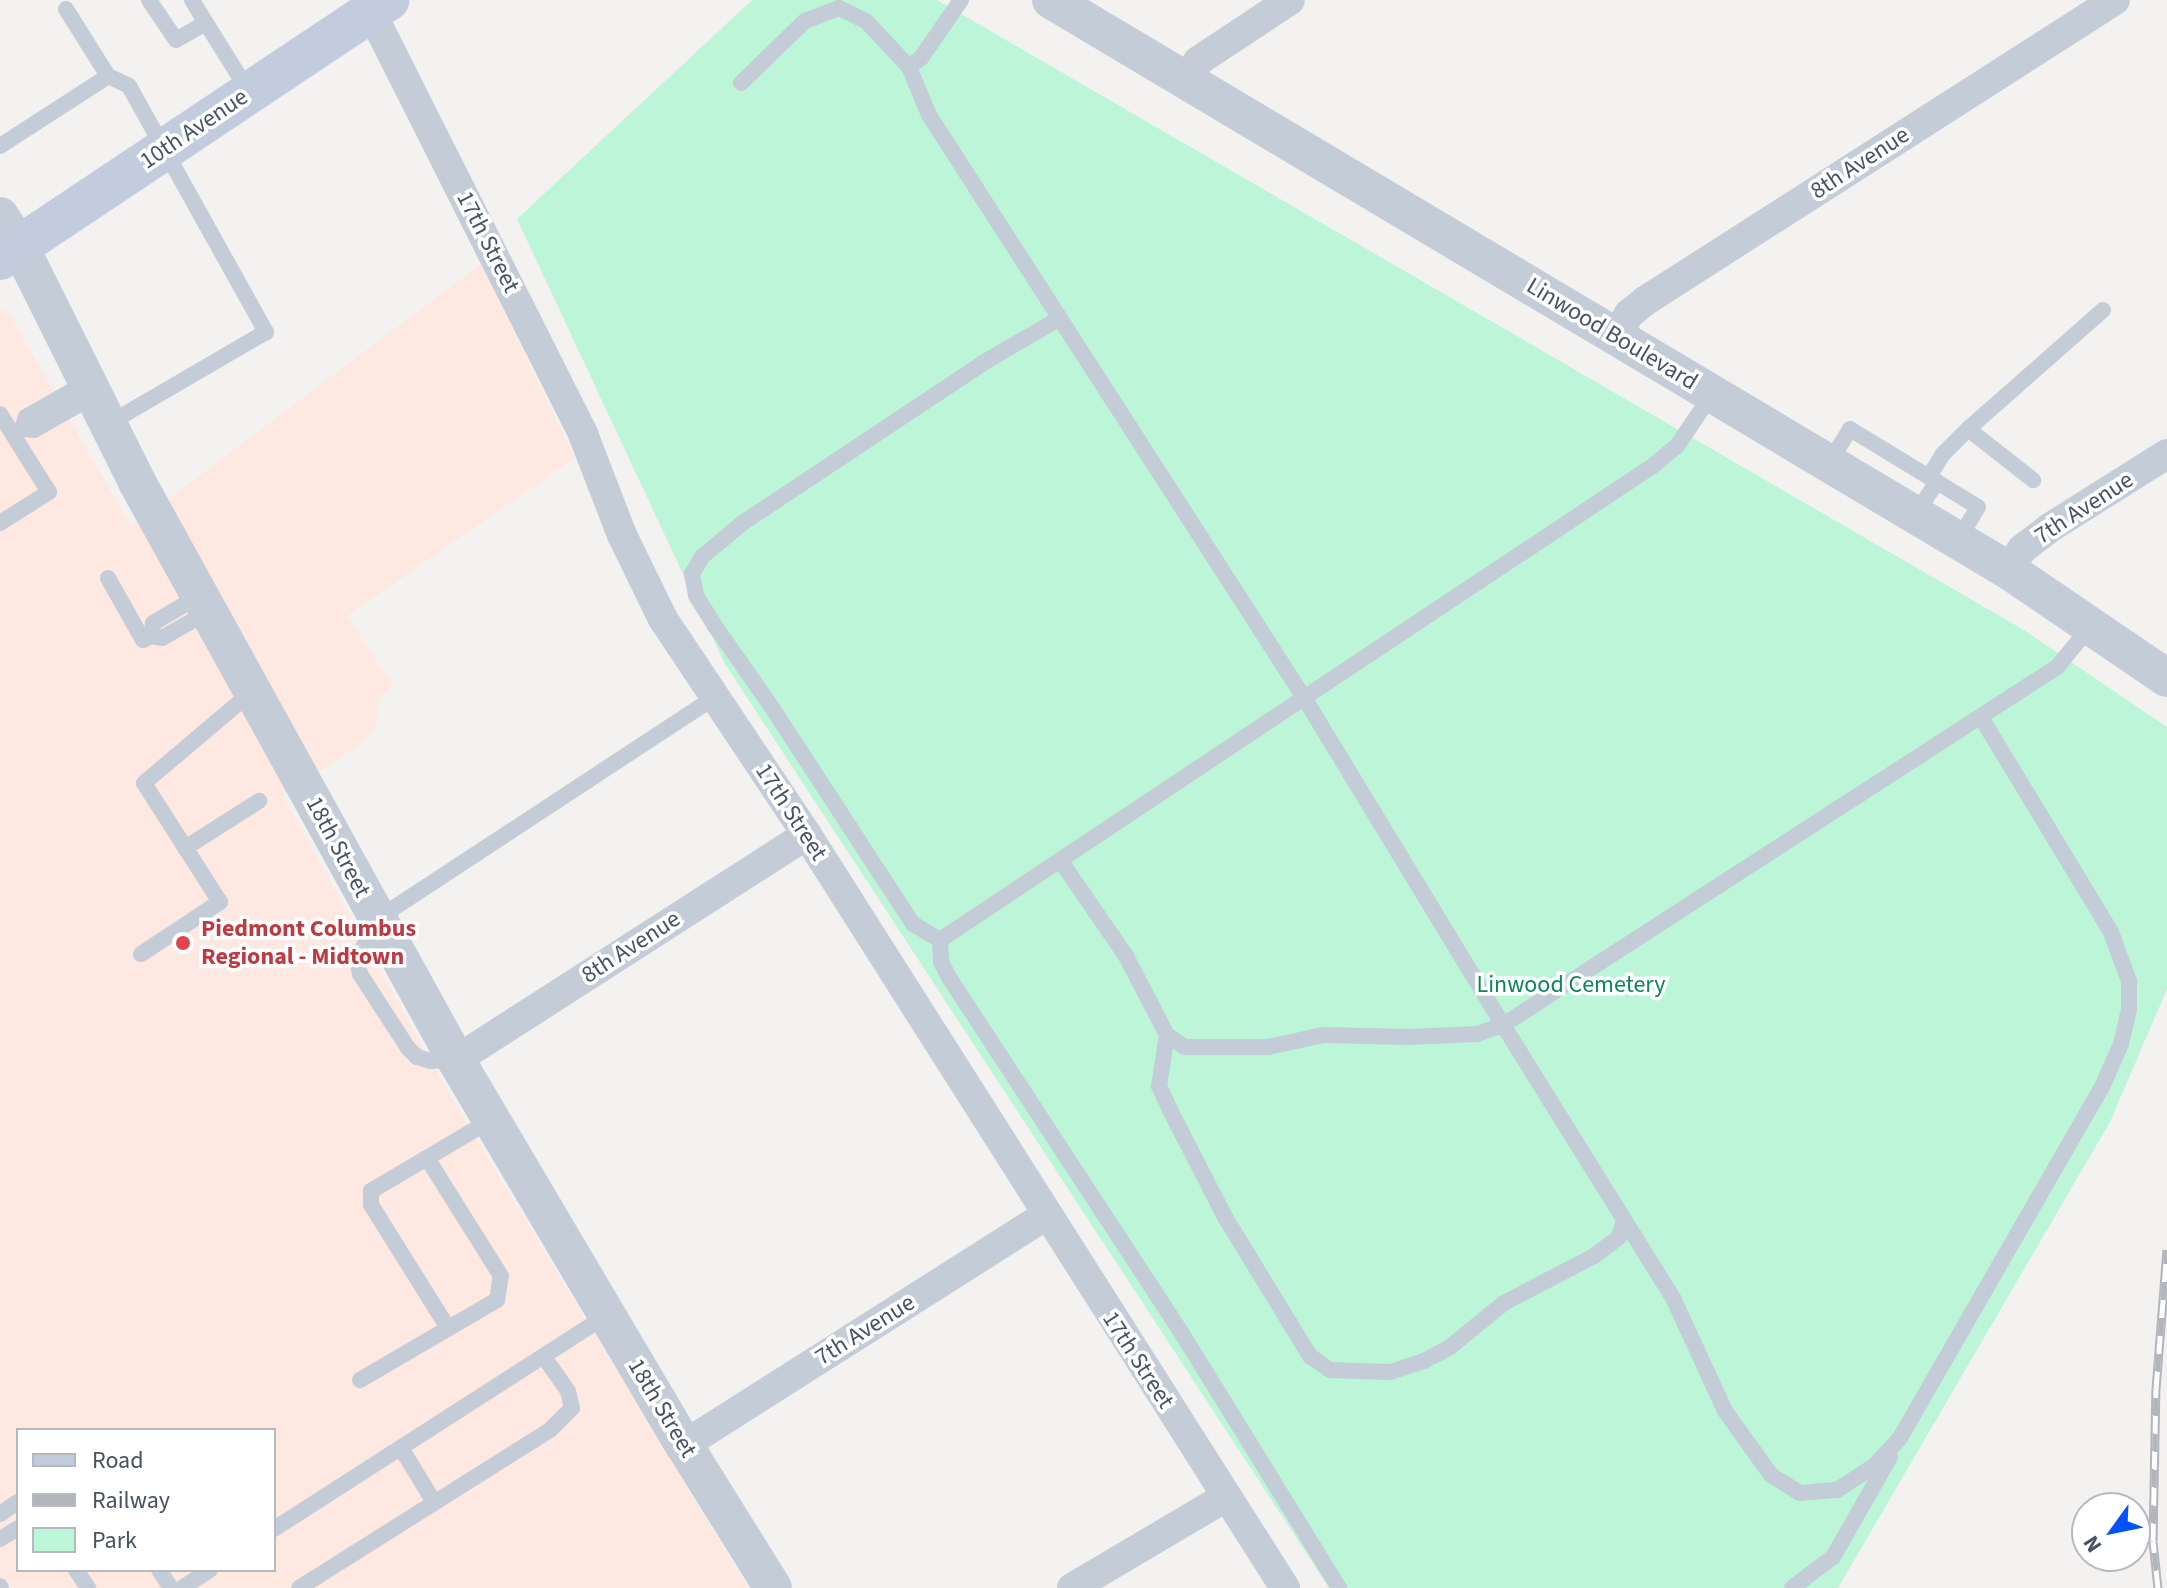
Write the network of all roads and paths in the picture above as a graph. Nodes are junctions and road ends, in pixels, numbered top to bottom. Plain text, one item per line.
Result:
1 (149, 0) edge
2 (192, 0) edge
3 (1051, 0) edge
4 (1290, 0) edge
5 (2115, 0) edge
6 (375, 4) edge
7 (956, 7) edge
8 (66, 9) dead end
9 (206, 23) junction
10 (909, 67) junction
11 (108, 76) junction
12 (1188, 81) junction
13 (741, 83) dead end
14 (249, 92) junction
15 (0, 146) edge
16 (166, 149) junction
17 (7, 241) edge
18 (2103, 310) dead end
19 (1060, 318) junction
20 (1616, 337) junction
21 (1712, 394) junction
22 (96, 401) junction
23 (0, 414) edge
24 (1968, 429) junction
25 (17, 432) junction
26 (2167, 454) edge
27 (1829, 463) junction
28 (1933, 480) junction
29 (2033, 480) dead end
30 (1915, 515) junction
31 (0, 523) edge
32 (1958, 540) junction
33 (2008, 570) junction
34 (108, 578) dead end
35 (205, 603) junction
36 (2091, 626) junction
37 (2167, 678) edge
38 (254, 690) junction
39 (1303, 696) junction
40 (715, 697) junction
41 (1981, 717) junction
42 (259, 801) dead end
43 (807, 835) junction
44 (185, 848) junction
45 (1060, 860) junction
46 (377, 919) junction
47 (940, 940) junction
48 (141, 954) dead end
49 (1503, 1025) junction
50 (1167, 1035) junction
51 (456, 1060) junction
52 (491, 1120) junction
53 (427, 1158) junction
54 (1045, 1216) junction
55 (1624, 1221) junction
56 (607, 1315) junction
57 (448, 1328) junction
58 (544, 1357) junction
59 (360, 1380) dead end
60 (1900, 1438) junction
61 (684, 1445) junction
62 (401, 1448) junction
63 (1226, 1497) junction
64 (434, 1502) junction
65 (276, 1528) edge
66 (207, 1572) edge
67 (324, 1581) edge
68 (182, 1588) edge
69 (299, 1588) edge
70 (773, 1588) edge
71 (1072, 1588) edge
72 (1285, 1588) edge
73 (1339, 1588) edge
74 (1792, 1588) edge

1 - 9 lane
2 - 9 lane
3 - 12 street, Linwood Boulevard
4 - 12 street
5 - 20 street, 8th Avenue
6 - 14 main road, 10th Avenue
6 - 40 street, 17th Street
7 - 10 lane
8 - 11 lane
9 - 14 lane
10 - 13 lane
10 - 19 lane
11 - 15 lane
11 - 16 lane
12 - 20 street, Linwood Boulevard
14 - 16 main road, 10th Avenue
16 - 17 main road, 10th Avenue
16 - 22 lane
17 - 22 street, 18th Street
18 - 24 lane
19 - 39 lane
19 - 47 lane
20 - 21 street, Linwood Boulevard
21 - 27 street, Linwood Boulevard
21 - 39 lane
22 - 25 lane
22 - 35 street, 18th Street
23 - 25 lane
24 - 28 lane
24 - 29 lane
25 - 31 lane
26 - 33 street, 7th Avenue
27 - 28 lane
27 - 30 street, Linwood Boulevard
28 - 30 lane
28 - 32 lane
30 - 32 street, Linwood Boulevard
32 - 33 street, Linwood Boulevard
33 - 36 street, Linwood Boulevard
34 - 35 lane
35 - 38 street, 18th Street
36 - 37 street, Linwood Boulevard
36 - 41 lane
38 - 44 lane
38 - 46 street, 18th Street
39 - 45 lane
39 - 49 lane
40 - 43 street, 17th Street
40 - 46 lane
41 - 49 lane
41 - 60 lane
42 - 44 lane
43 - 51 street, 8th Avenue
43 - 54 street, 17th Street
44 - 48 lane
45 - 47 lane
45 - 50 lane
46 - 51 street, 18th Street
47 - 73 lane
49 - 50 lane
49 - 55 lane
50 - 55 lane
51 - 52 street, 18th Street
52 - 53 lane
52 - 56 street, 18th Street
53 - 57 lane
53 - 57 lane
54 - 61 street, 7th Avenue
54 - 63 street, 17th Street
55 - 60 lane
56 - 58 lane
56 - 61 street, 18th Street
57 - 59 lane
58 - 62 lane
58 - 64 lane
60 - 74 lane
61 - 70 street, 18th Street
62 - 64 lane
62 - 65 lane
63 - 71 street
63 - 72 street, 17th Street
64 - 67 lane
66 - 68 lane
67 - 69 lane

